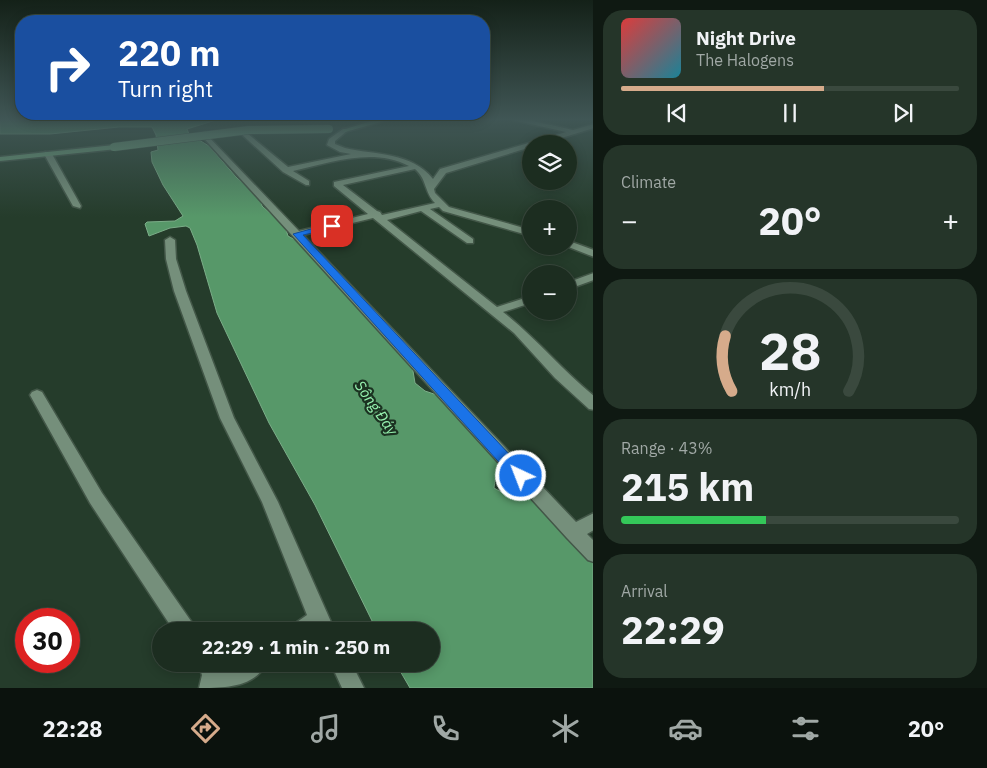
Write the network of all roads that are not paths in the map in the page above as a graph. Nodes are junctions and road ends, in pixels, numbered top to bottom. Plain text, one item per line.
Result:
1 (64, 152) edge
2 (220, 152) edge
3 (265, 152) edge
4 (354, 152) edge
5 (504, 152) edge
6 (48, 154) junction
7 (365, 154) junction
8 (0, 159) edge
9 (416, 167) junction
10 (286, 170) junction
11 (306, 183) dead end
12 (432, 187) junction
13 (440, 204) junction
14 (77, 206) dead end
15 (422, 208) junction
16 (380, 216) junction
17 (522, 231) edge
18 (297, 234) junction
19 (170, 240) dead end
20 (470, 241) dead end
21 (577, 247) edge
22 (593, 254) edge
23 (593, 276) edge
24 (577, 283) edge
25 (522, 302) edge
26 (496, 311) junction
27 (37, 394) dead end
28 (593, 405) edge
29 (593, 520) edge
30 (573, 533) junction
31 (593, 554) edge
32 (180, 622) edge
33 (321, 622) edge
34 (212, 672) edge
35 (244, 672) edge
36 (345, 672) edge
37 (210, 688) edge
38 (353, 688) edge

1 - 6 main road, bridge
2 - 18 street
3 - 10 street
4 - 7 street
5 - 12 street
6 - 8 main road
6 - 14 street
7 - 9 street
7 - 10 street
9 - 12 street
9 - 16 street
10 - 11 street
12 - 13 street
13 - 15 street
13 - 17 street
15 - 16 street
15 - 20 street
16 - 18 street
16 - 26 street
18 - 30 street
19 - 33 street
21 - 22 street
23 - 24 street
25 - 26 street
26 - 28 street
27 - 32 street
29 - 30 street
30 - 31 street
34 - 37 street
35 - 37 street
36 - 38 street

